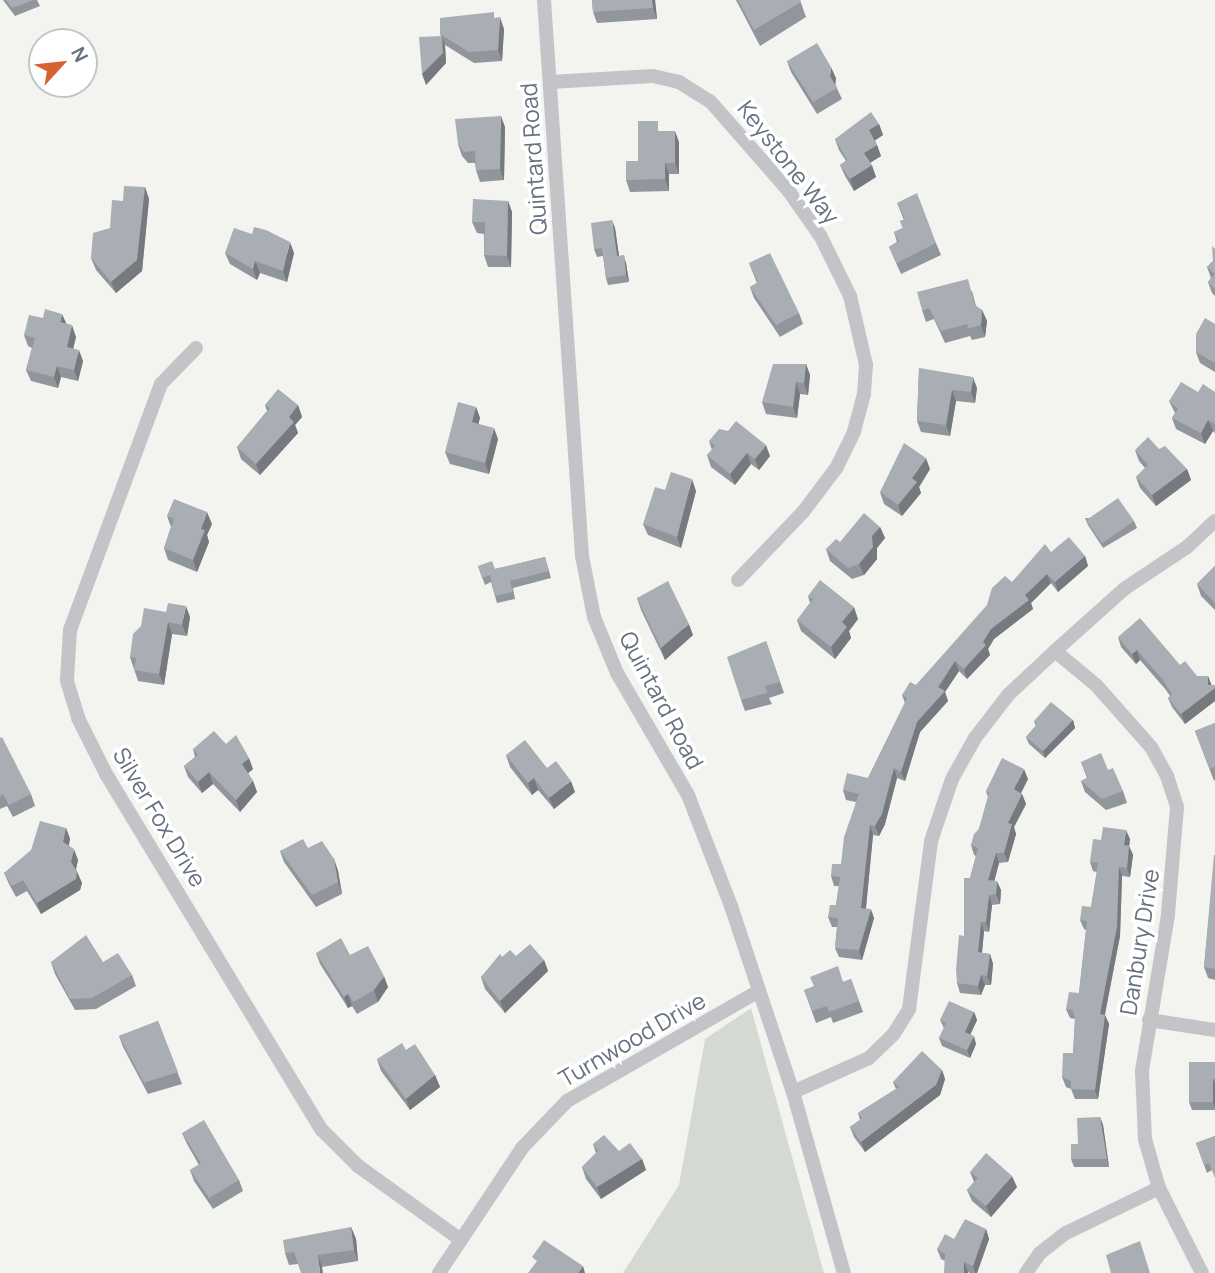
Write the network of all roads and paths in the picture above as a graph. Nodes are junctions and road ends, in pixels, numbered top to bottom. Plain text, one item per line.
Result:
1 (544, 0) edge
2 (550, 82) junction
3 (196, 348) dead end
4 (1215, 521) edge
5 (738, 580) dead end
6 (1055, 651) junction
7 (759, 991) junction
8 (1149, 1020) junction
9 (1215, 1030) edge
10 (793, 1092) junction
11 (1159, 1188) junction
12 (461, 1240) junction
13 (439, 1273) edge
14 (844, 1273) edge
15 (1026, 1273) edge
16 (1202, 1273) edge

1 - 2 street, Quintard Road
2 - 5 street, Keystone Way
2 - 7 street, Quintard Road
3 - 12 street, Silver Fox Drive
4 - 6 street
6 - 8 street, Danbury Drive
6 - 10 street
7 - 10 street, Quintard Road
7 - 12 street, Turnwood Drive
8 - 9 street
8 - 11 street, Danbury Drive
10 - 14 street, Quintard Road
11 - 15 street
11 - 16 street, Danbury Drive
12 - 13 street, Turnwood Drive

